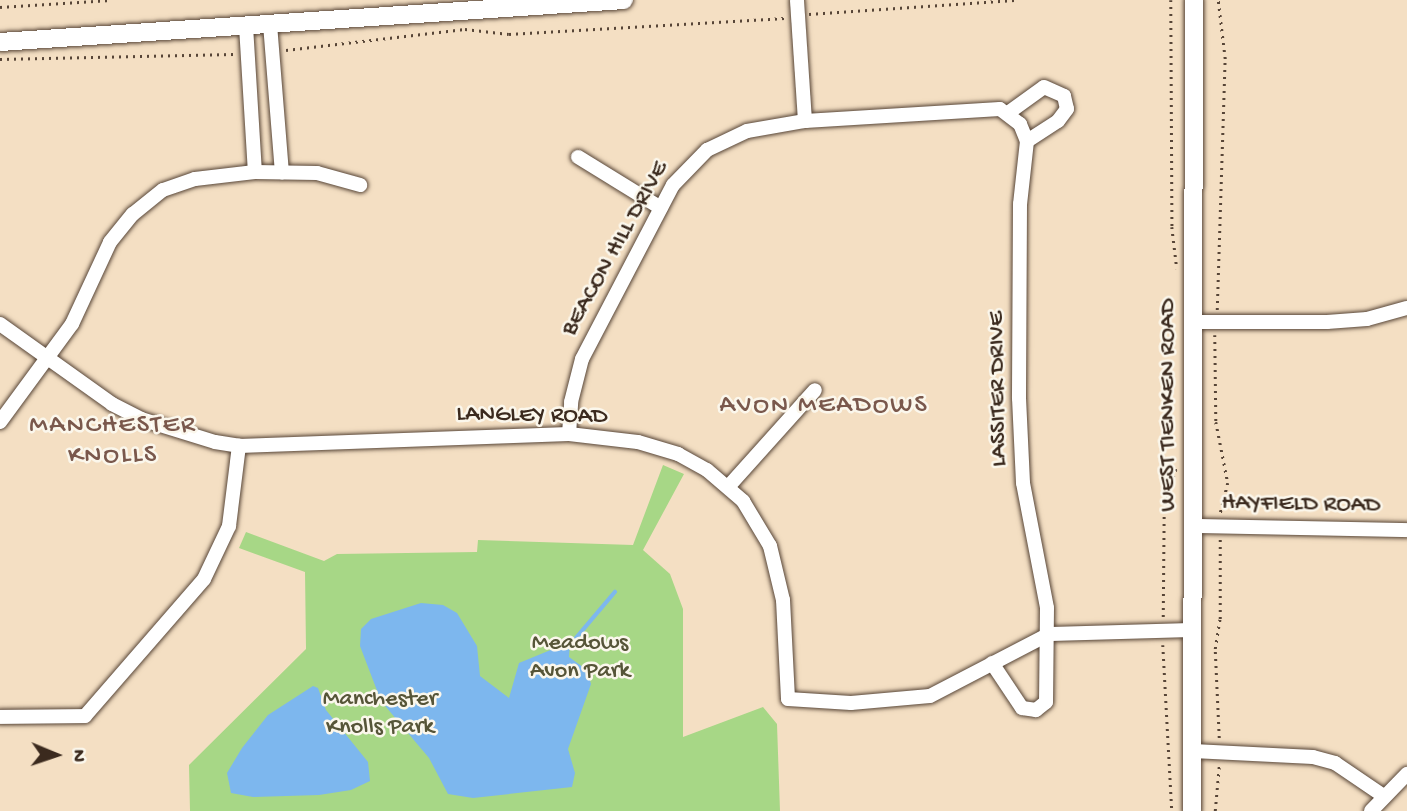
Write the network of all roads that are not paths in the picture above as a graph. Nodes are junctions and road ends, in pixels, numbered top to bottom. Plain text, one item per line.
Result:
1 (624, 0) edge
2 (797, 0) edge
3 (1194, 0) edge
4 (270, 24) junction
5 (246, 26) junction
6 (0, 42) edge
7 (277, 105) junction
8 (251, 107) junction
9 (1008, 113) junction
10 (805, 121) junction
11 (1027, 141) junction
12 (578, 157) dead end
13 (255, 172) junction
14 (282, 173) junction
15 (360, 185) dead end
16 (661, 208) junction
17 (1407, 308) edge
18 (1194, 322) junction
19 (0, 324) edge
20 (47, 357) junction
21 (815, 390) dead end
22 (0, 422) edge
23 (569, 434) junction
24 (239, 446) junction
25 (729, 486) junction
26 (1193, 526) junction
27 (1407, 530) edge
28 (1193, 630) junction
29 (1049, 634) junction
30 (992, 663) junction
31 (0, 718) edge
32 (1193, 751) junction
33 (1407, 774) edge
34 (1382, 795) junction
35 (1192, 811) edge
36 (1371, 811) edge

1 - 4 street
2 - 10 street
3 - 18 street, WEST TIENKEN ROAD
4 - 5 street
4 - 7 street
5 - 6 street
5 - 8 street
7 - 8 street
7 - 14 street
8 - 13 street
9 - 10 street
9 - 11 street
9 - 11 street
10 - 16 street, BEACON HILL DRIVE
11 - 29 street, LASSITER DRIVE
12 - 16 street
13 - 14 street
13 - 20 street
14 - 15 street
16 - 23 street, BEACON HILL DRIVE
17 - 18 street
18 - 26 street, WEST TIENKEN ROAD
19 - 20 street, LANGLEY ROAD
20 - 22 street
20 - 24 street, LANGLEY ROAD
21 - 25 street
23 - 24 street, LANGLEY ROAD
23 - 25 street, LANGLEY ROAD
24 - 31 street
25 - 30 street, LANGLEY ROAD
26 - 27 street, HAYFIELD ROAD
26 - 28 street, WEST TIENKEN ROAD
28 - 29 street, LANGLEY ROAD
28 - 32 street, WEST TIENKEN ROAD
29 - 30 street, LANGLEY ROAD
29 - 30 street
32 - 34 street
32 - 35 street, WEST TIENKEN ROAD
33 - 34 street
34 - 36 street

